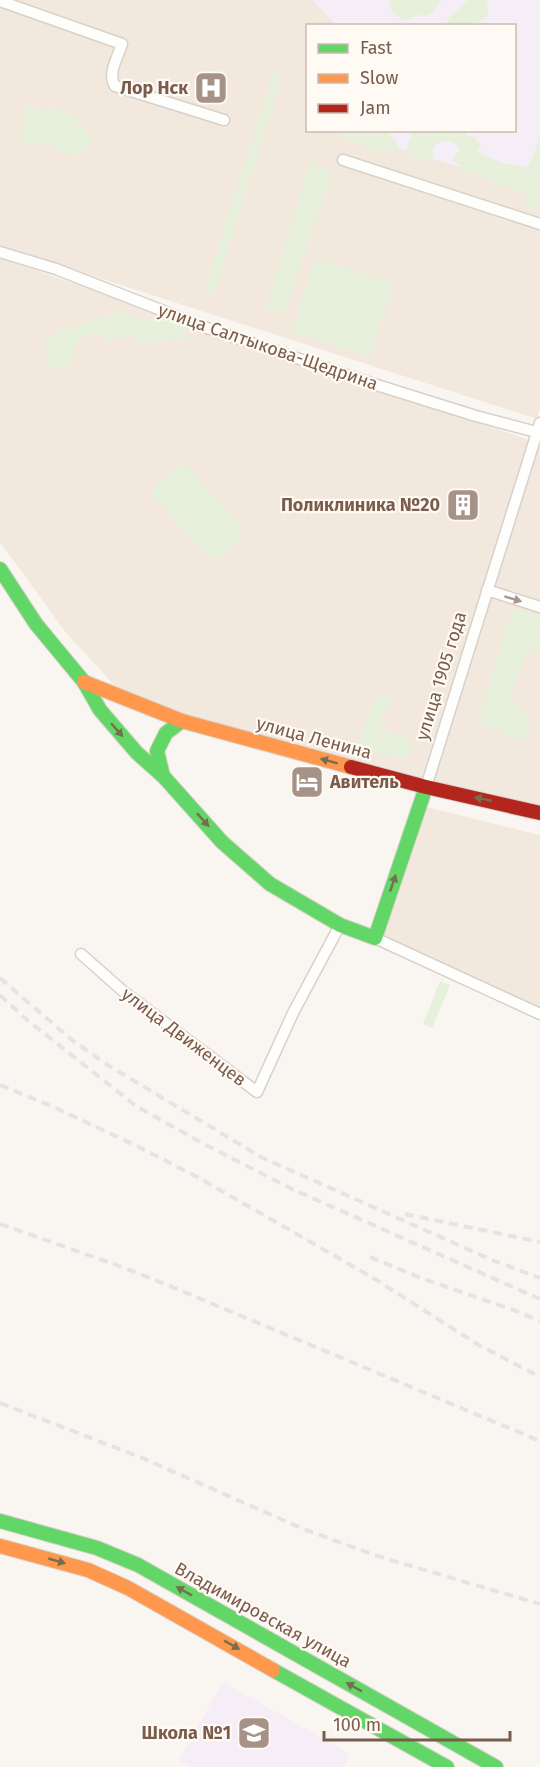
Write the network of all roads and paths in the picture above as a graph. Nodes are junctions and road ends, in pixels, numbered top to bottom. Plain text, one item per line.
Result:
1 (0, 1) edge
2 (224, 120) dead end
3 (343, 160) dead end
4 (540, 224) edge
5 (0, 252) edge
6 (539, 430) edge
7 (0, 568) edge
8 (487, 590) junction
9 (540, 607) edge
10 (84, 681) junction
11 (182, 721) junction
12 (164, 777) junction
13 (426, 787) junction
14 (540, 813) edge
15 (340, 925) junction
16 (375, 938) junction
17 (81, 954) dead end
18 (540, 1014) edge
19 (0, 1521) edge
20 (0, 1546) edge
21 (447, 1767) edge
22 (496, 1767) edge

1 - 2 street
3 - 4 street
5 - 6 street, улица Салтыкова-Щедрина
6 - 8 street, улица 1905 года
7 - 10 street
8 -> 9 street
8 - 13 street, улица 1905 года
10 - 11 street, улица Ленина
10 -> 12 street
11 - 12 street
13 -> 11 street, улица Ленина
12 -> 15 street
14 -> 13 street, улица Ленина
16 -> 13 street, улица 1905 года
15 - 16 street
15 - 17 street, улица Движенцев
16 - 18 street
22 -> 19 street, Владимировская улица
20 -> 21 street

